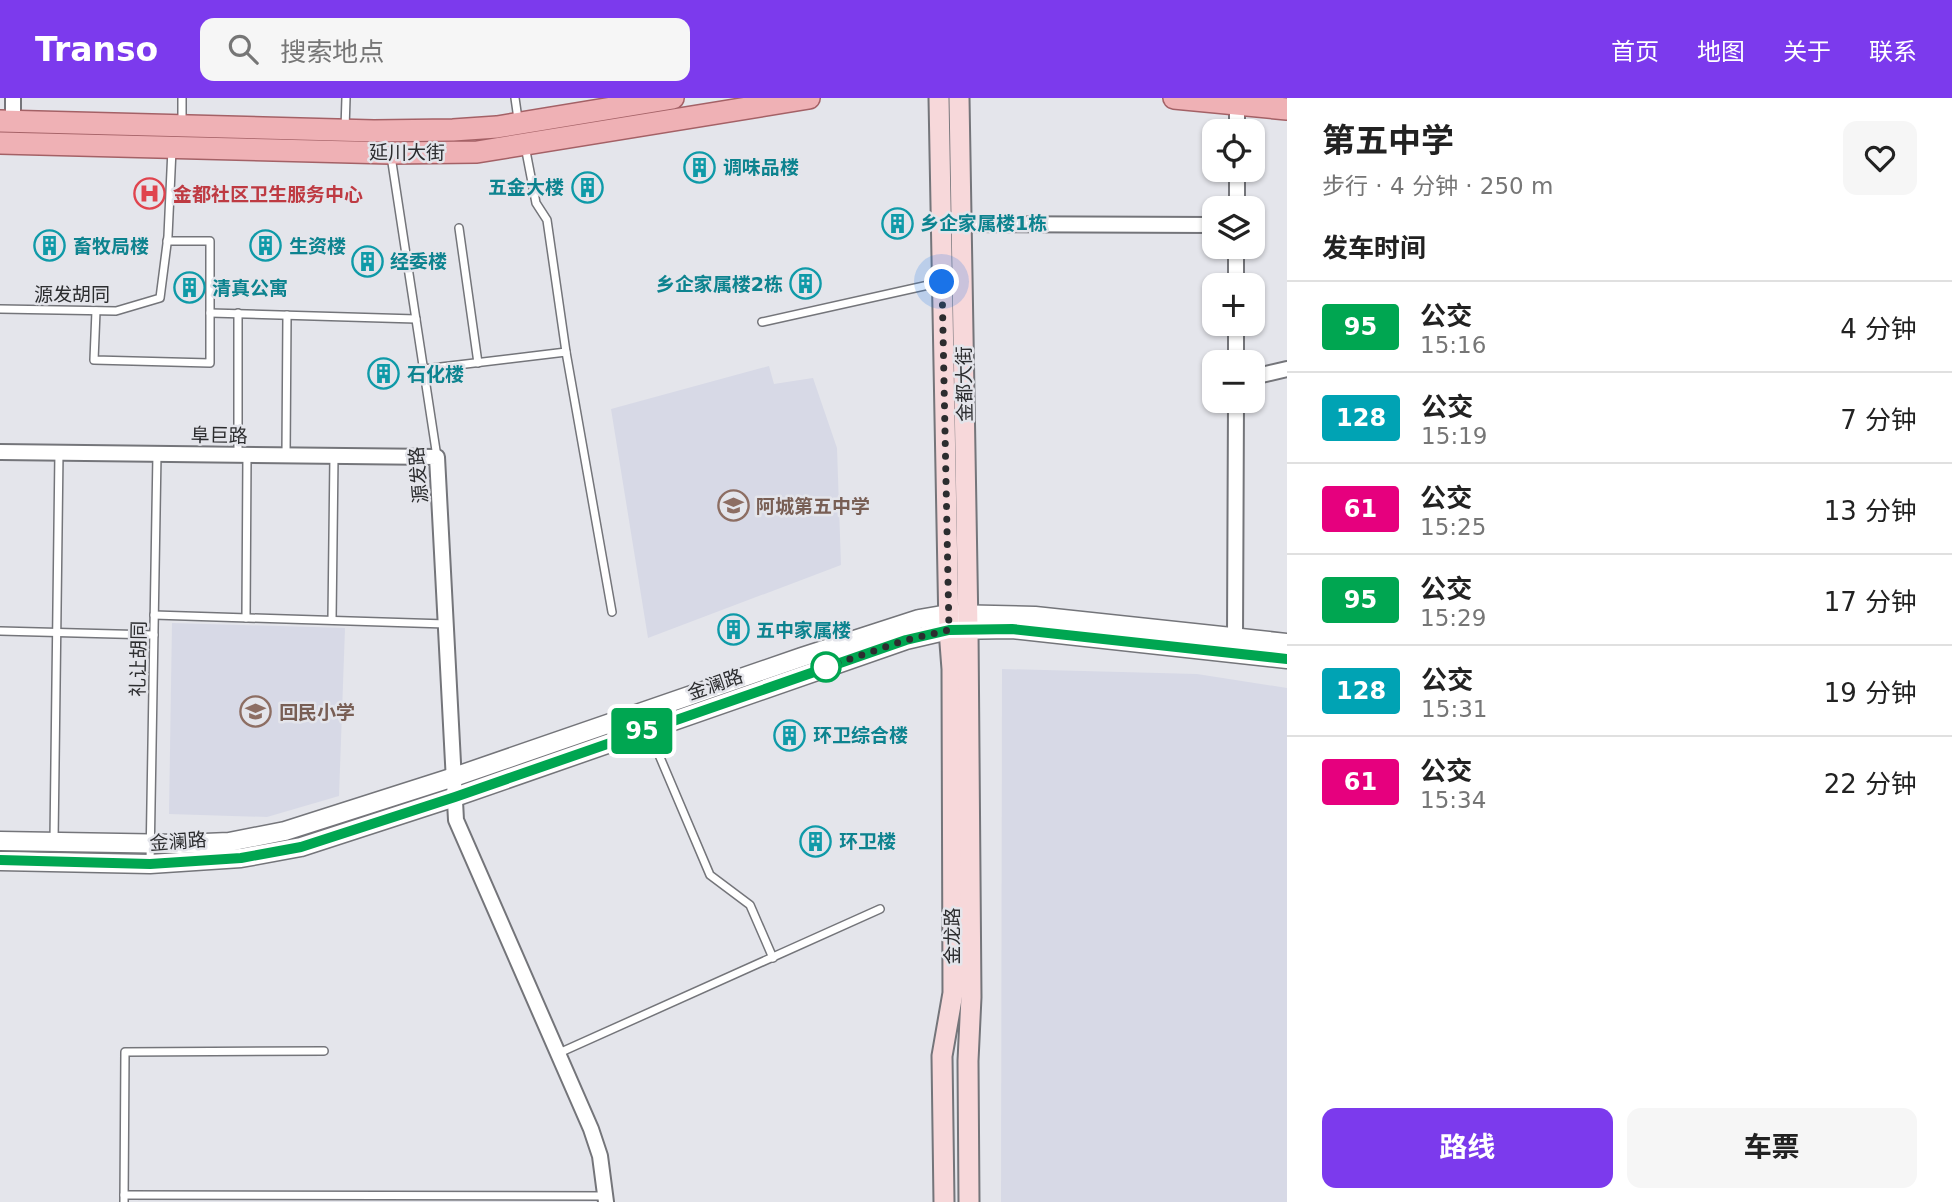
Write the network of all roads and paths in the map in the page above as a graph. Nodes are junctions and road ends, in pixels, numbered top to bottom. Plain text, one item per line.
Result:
1 (13, 98) edge
2 (182, 98) edge
3 (346, 98) edge
4 (516, 98) edge
5 (809, 98) edge
6 (939, 98) edge
7 (959, 98) edge
8 (1174, 98) edge
9 (665, 99) edge
10 (1237, 104) junction
11 (1287, 109) edge
12 (1237, 119) edge
13 (6, 121) edge
14 (518, 124) junction
15 (181, 126) junction
16 (345, 130) junction
17 (0, 143) edge
18 (525, 144) junction
19 (172, 148) junction
20 (390, 153) junction
21 (961, 224) junction
22 (1202, 225) edge
23 (459, 228) dead end
24 (167, 241) junction
25 (942, 282) junction
26 (0, 309) edge
27 (96, 311) junction
28 (211, 313) junction
29 (238, 313) junction
30 (287, 314) junction
31 (416, 318) junction
32 (762, 321) dead end
33 (566, 352) junction
34 (478, 362) junction
35 (424, 369) junction
36 (1287, 369) edge
37 (1265, 374) edge
38 (1236, 413) edge
39 (0, 452) edge
40 (59, 452) junction
41 (158, 453) junction
42 (242, 454) junction
43 (286, 455) junction
44 (334, 455) junction
45 (437, 457) junction
46 (612, 611) dead end
47 (155, 615) junction
48 (246, 618) junction
49 (332, 620) junction
50 (958, 622) junction
51 (446, 624) junction
52 (0, 631) edge
53 (57, 632) junction
54 (154, 635) junction
55 (1236, 637) junction
56 (1287, 643) edge
57 (1287, 659) edge
58 (960, 670) junction
59 (648, 729) junction
60 (454, 777) junction
61 (455, 797) junction
62 (0, 841) edge
63 (54, 842) junction
64 (150, 844) junction
65 (0, 860) edge
66 (150, 864) junction
67 (880, 909) dead end
68 (773, 958) junction
69 (324, 1051) dead end
70 (559, 1052) junction
71 (124, 1198) edge
72 (605, 1199) edge
73 (944, 1202) edge
74 (969, 1202) edge

1 - 13 street
2 - 15 lane
3 - 16 lane
4 - 14 lane
5 - 18 main road, 延川大街
6 - 25 main road, 金都大街
7 - 21 main road, 金都大街
8 - 10 main road
9 - 14 main road, 延川大街
10 - 11 main road
10 - 12 street
13 - 15 main road, 延川大街
14 - 16 main road, 延川大街
15 - 16 main road, 延川大街
17 - 19 main road, 延川大街
18 - 20 main road, 延川大街
18 - 33 lane
19 - 20 main road, 延川大街
19 - 24 lane, 源发胡同
20 - 31 lane, 源发路
21 - 22 street
21 - 50 main road, 金都大街
23 - 34 lane
24 - 27 lane, 源发胡同
24 - 28 lane
25 - 32 lane
25 - 50 main road, 金都大街
26 - 27 lane, 源发胡同
27 - 28 lane
28 - 29 lane
29 - 30 lane
29 - 42 lane
30 - 31 lane
30 - 43 lane
31 - 35 lane, 源发路
33 - 34 lane
33 - 46 lane
34 - 35 lane
35 - 45 lane, 源发路
36 - 37 street
38 - 55 street
39 - 40 street, 阜巨路
40 - 41 street, 阜巨路
40 - 53 lane
41 - 42 street, 阜巨路
41 - 47 lane, 礼让胡同
42 - 43 street, 阜巨路
42 - 48 lane
43 - 44 street, 阜巨路
44 - 45 street, 阜巨路
44 - 49 lane
45 - 51 street, 源发路
47 - 48 lane
47 - 54 lane, 礼让胡同
48 - 49 lane
49 - 51 lane
50 - 55 street, 金澜路
50 - 57 street, 金澜路
50 - 58 main road, 金都大街
50 - 59 street, 金澜路
50 - 60 street, 金澜路
51 - 60 street, 源发路
52 - 53 lane
53 - 54 lane
53 - 63 lane
54 - 64 lane, 礼让胡同
55 - 56 street, 金澜路
58 - 73 main road, 金龙路
58 - 74 main road, 金龙路
59 - 61 street, 金澜路
59 - 68 lane
60 - 61 street, 源发路
60 - 64 street, 金澜路
61 - 66 street, 金澜路
61 - 70 street, 源发路
62 - 63 street, 金澜路
63 - 64 street, 金澜路
64 - 66 lane, 礼让胡同
65 - 66 street, 金澜路
67 - 68 lane
68 - 70 lane
69 - 71 lane
70 - 72 street, 源发路
71 - 72 lane

